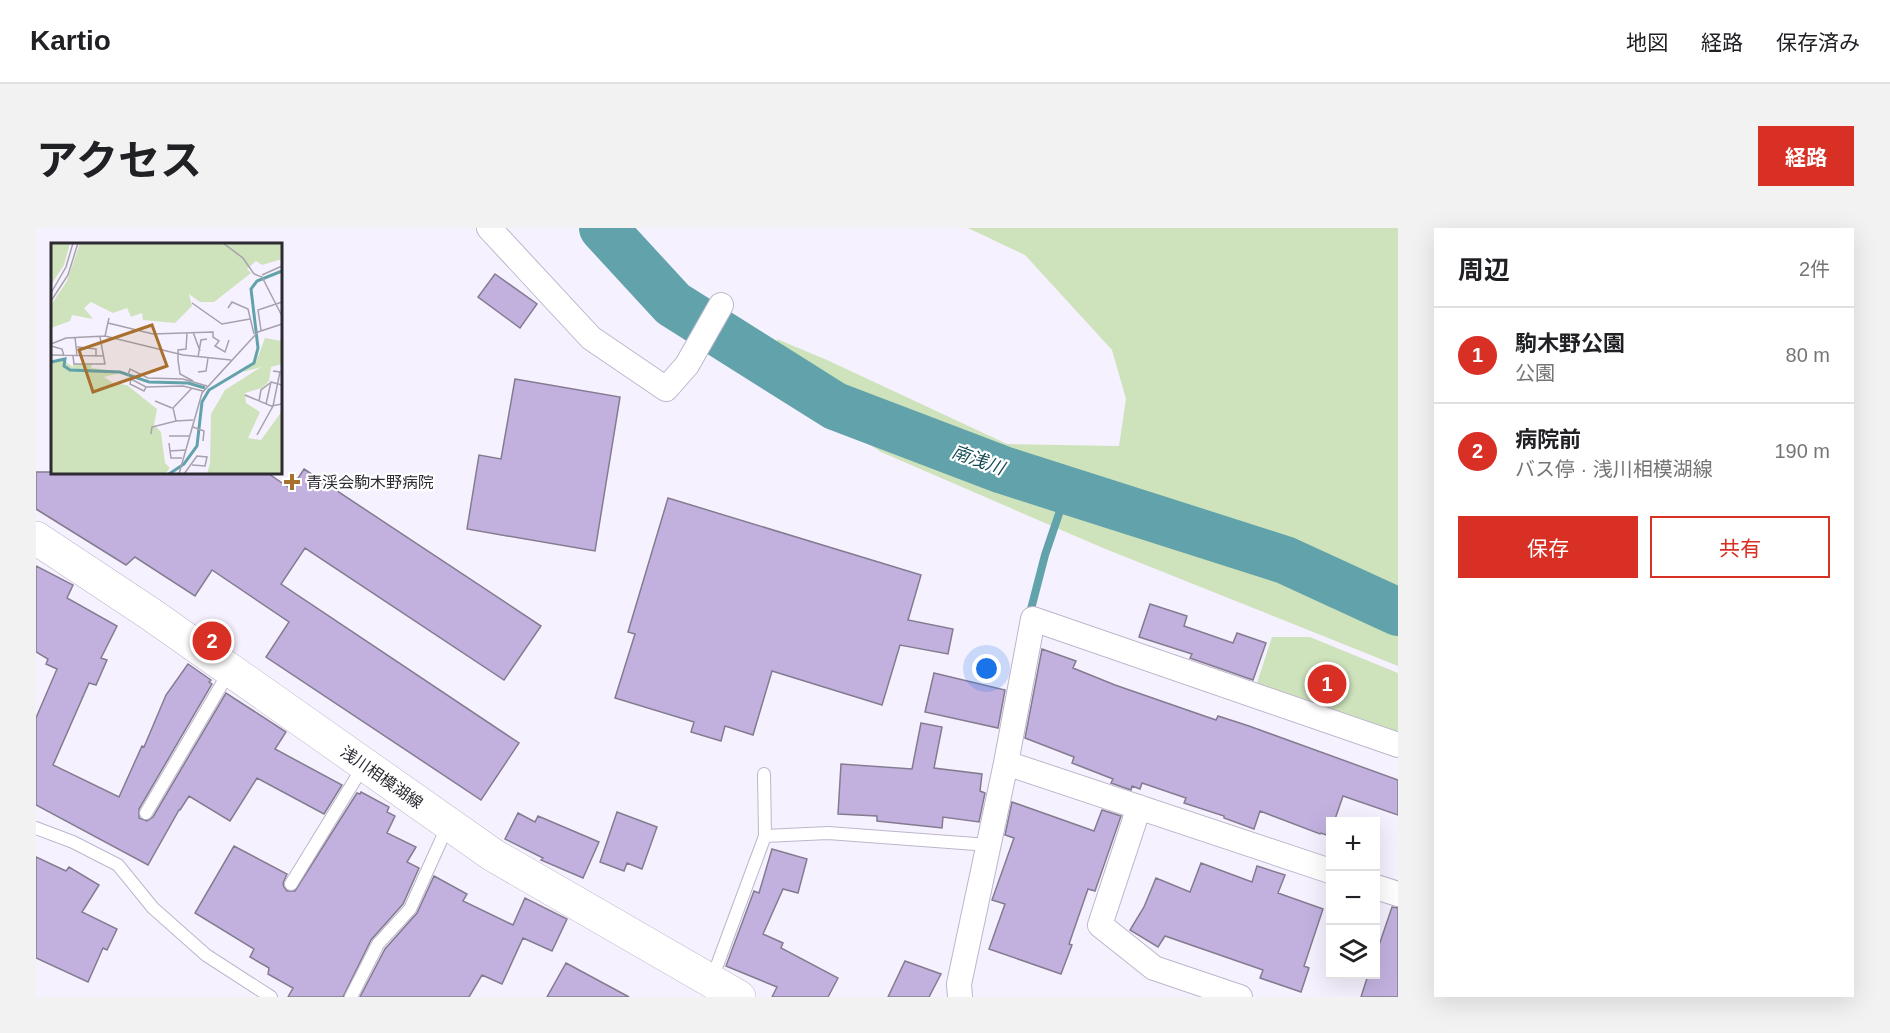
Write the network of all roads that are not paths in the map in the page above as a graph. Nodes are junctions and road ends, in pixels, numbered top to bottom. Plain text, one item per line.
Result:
1 (489, 228) edge
2 (721, 305) dead end
3 (36, 538) edge
4 (230, 671) junction
5 (1398, 745) edge
6 (1006, 763) junction
7 (364, 764) junction
8 (764, 774) dead end
9 (1139, 807) junction
10 (147, 813) dead end
11 (448, 824) junction
12 (36, 828) edge
13 (765, 836) junction
14 (989, 844) junction
15 (1326, 870) edge
16 (291, 884) dead end
17 (1380, 887) edge
18 (1398, 894) edge
19 (725, 989) edge
20 (271, 997) edge
21 (351, 997) edge
22 (960, 997) edge
23 (1240, 997) edge

1 - 2 street
3 - 4 main road, 浅川相模湖線
4 - 7 main road, 浅川相模湖線
4 - 10 lane
5 - 6 street
6 - 9 street
6 - 14 street
7 - 11 main road, 浅川相模湖線
7 - 16 lane
8 - 13 lane
9 - 15 street
9 - 23 street
11 - 19 main road, 浅川相模湖線
11 - 21 lane
12 - 20 lane
13 - 14 lane
13 - 19 lane
14 - 22 street
17 - 18 street

